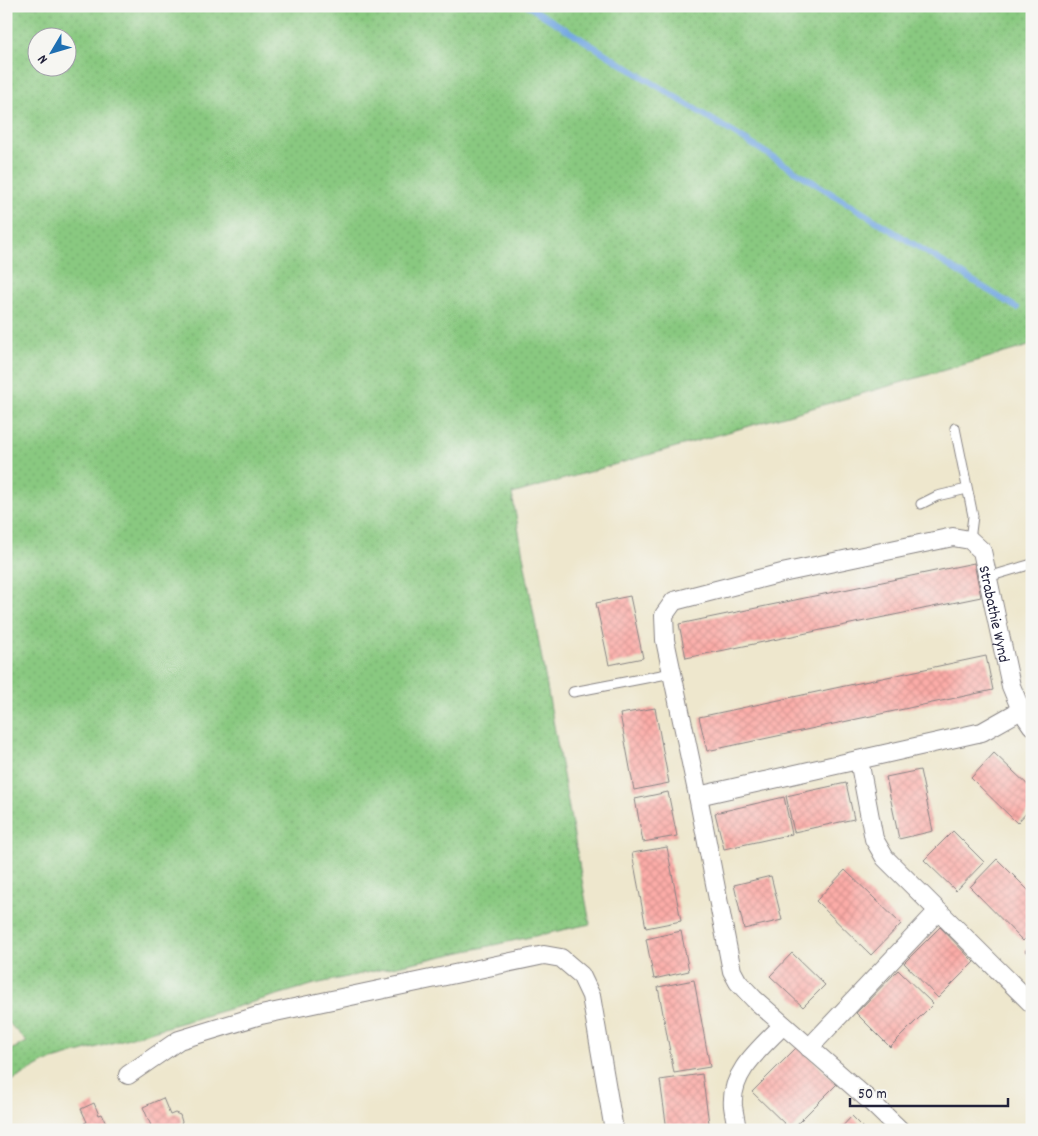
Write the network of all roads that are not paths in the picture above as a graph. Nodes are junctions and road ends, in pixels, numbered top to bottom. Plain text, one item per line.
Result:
1 (955, 428) dead end
2 (967, 489) junction
3 (921, 504) dead end
4 (970, 540) junction
5 (1032, 564) edge
6 (988, 577) junction
7 (672, 673) junction
8 (573, 692) dead end
9 (1021, 710) junction
10 (1032, 726) edge
11 (859, 760) junction
12 (698, 796) junction
13 (938, 911) junction
14 (1032, 1004) edge
15 (783, 1025) junction
16 (809, 1048) junction
17 (128, 1075) dead end
18 (614, 1130) edge
19 (738, 1130) edge
20 (900, 1130) edge

1 - 2 lane
2 - 3 lane
2 - 4 lane
4 - 6 street, Strabathie Wynd
4 - 7 street
5 - 6 lane
6 - 9 street, Strabathie Wynd
7 - 8 lane
7 - 12 street
9 - 10 street, Strabathie Wynd
9 - 11 street
11 - 12 street
11 - 13 street
12 - 15 street
13 - 14 street
13 - 16 street
15 - 16 street
15 - 19 street
16 - 20 street
17 - 18 street

